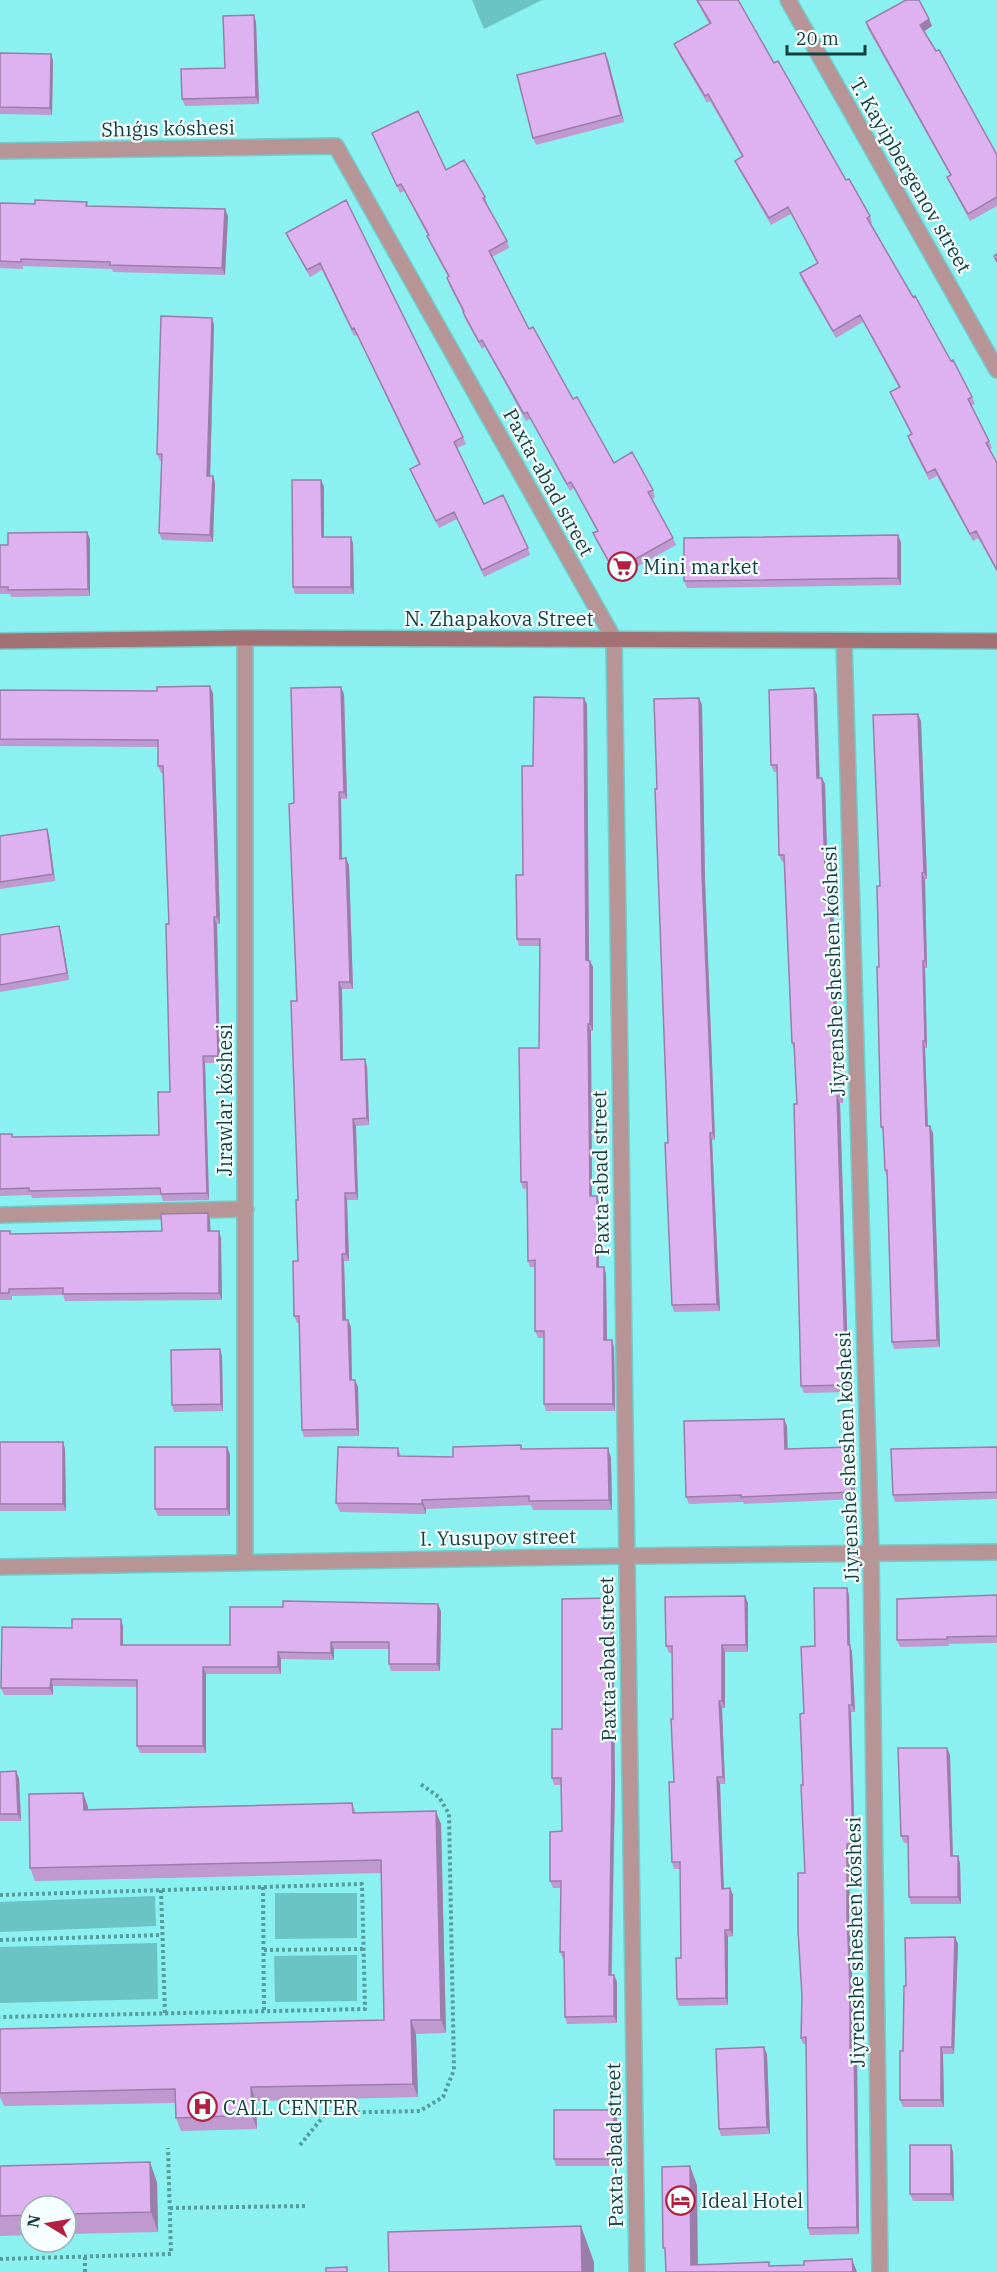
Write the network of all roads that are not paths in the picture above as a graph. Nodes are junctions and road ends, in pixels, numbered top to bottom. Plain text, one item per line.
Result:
1 (788, 0) edge
2 (336, 146) joint
3 (0, 152) edge
4 (997, 370) edge
5 (245, 638) junction
6 (614, 639) junction
7 (0, 641) edge
8 (844, 641) junction
9 (997, 641) edge
10 (246, 1209) junction
11 (0, 1215) edge
12 (997, 1552) edge
13 (871, 1553) junction
14 (627, 1556) junction
15 (245, 1562) junction
16 (0, 1567) edge
17 (637, 2272) edge
18 (880, 2272) edge

1 - 4 street, T. Kayipbergenov street
2 - 3 street, Shıǵıs kóshesi
2 - 6 street, Paxta-abad street
5 - 6 main road, N. Zhapakova Street
5 - 7 main road, N. Zhapakova Street
5 - 10 street, Jırawlar kóshesi
6 - 8 main road, N. Zhapakova Street
6 - 14 street, Paxta-abad street
8 - 9 main road, N. Zhapakova Street
8 - 13 street, Jiyrenshe sheshen kóshesi
10 - 11 street
10 - 15 street, Jırawlar kóshesi
12 - 13 street, I. Yusupov street
13 - 14 street, I. Yusupov street
13 - 18 street, Jiyrenshe sheshen kóshesi
14 - 15 street, I. Yusupov street
14 - 17 street, Paxta-abad street
15 - 16 street, I. Yusupov street

